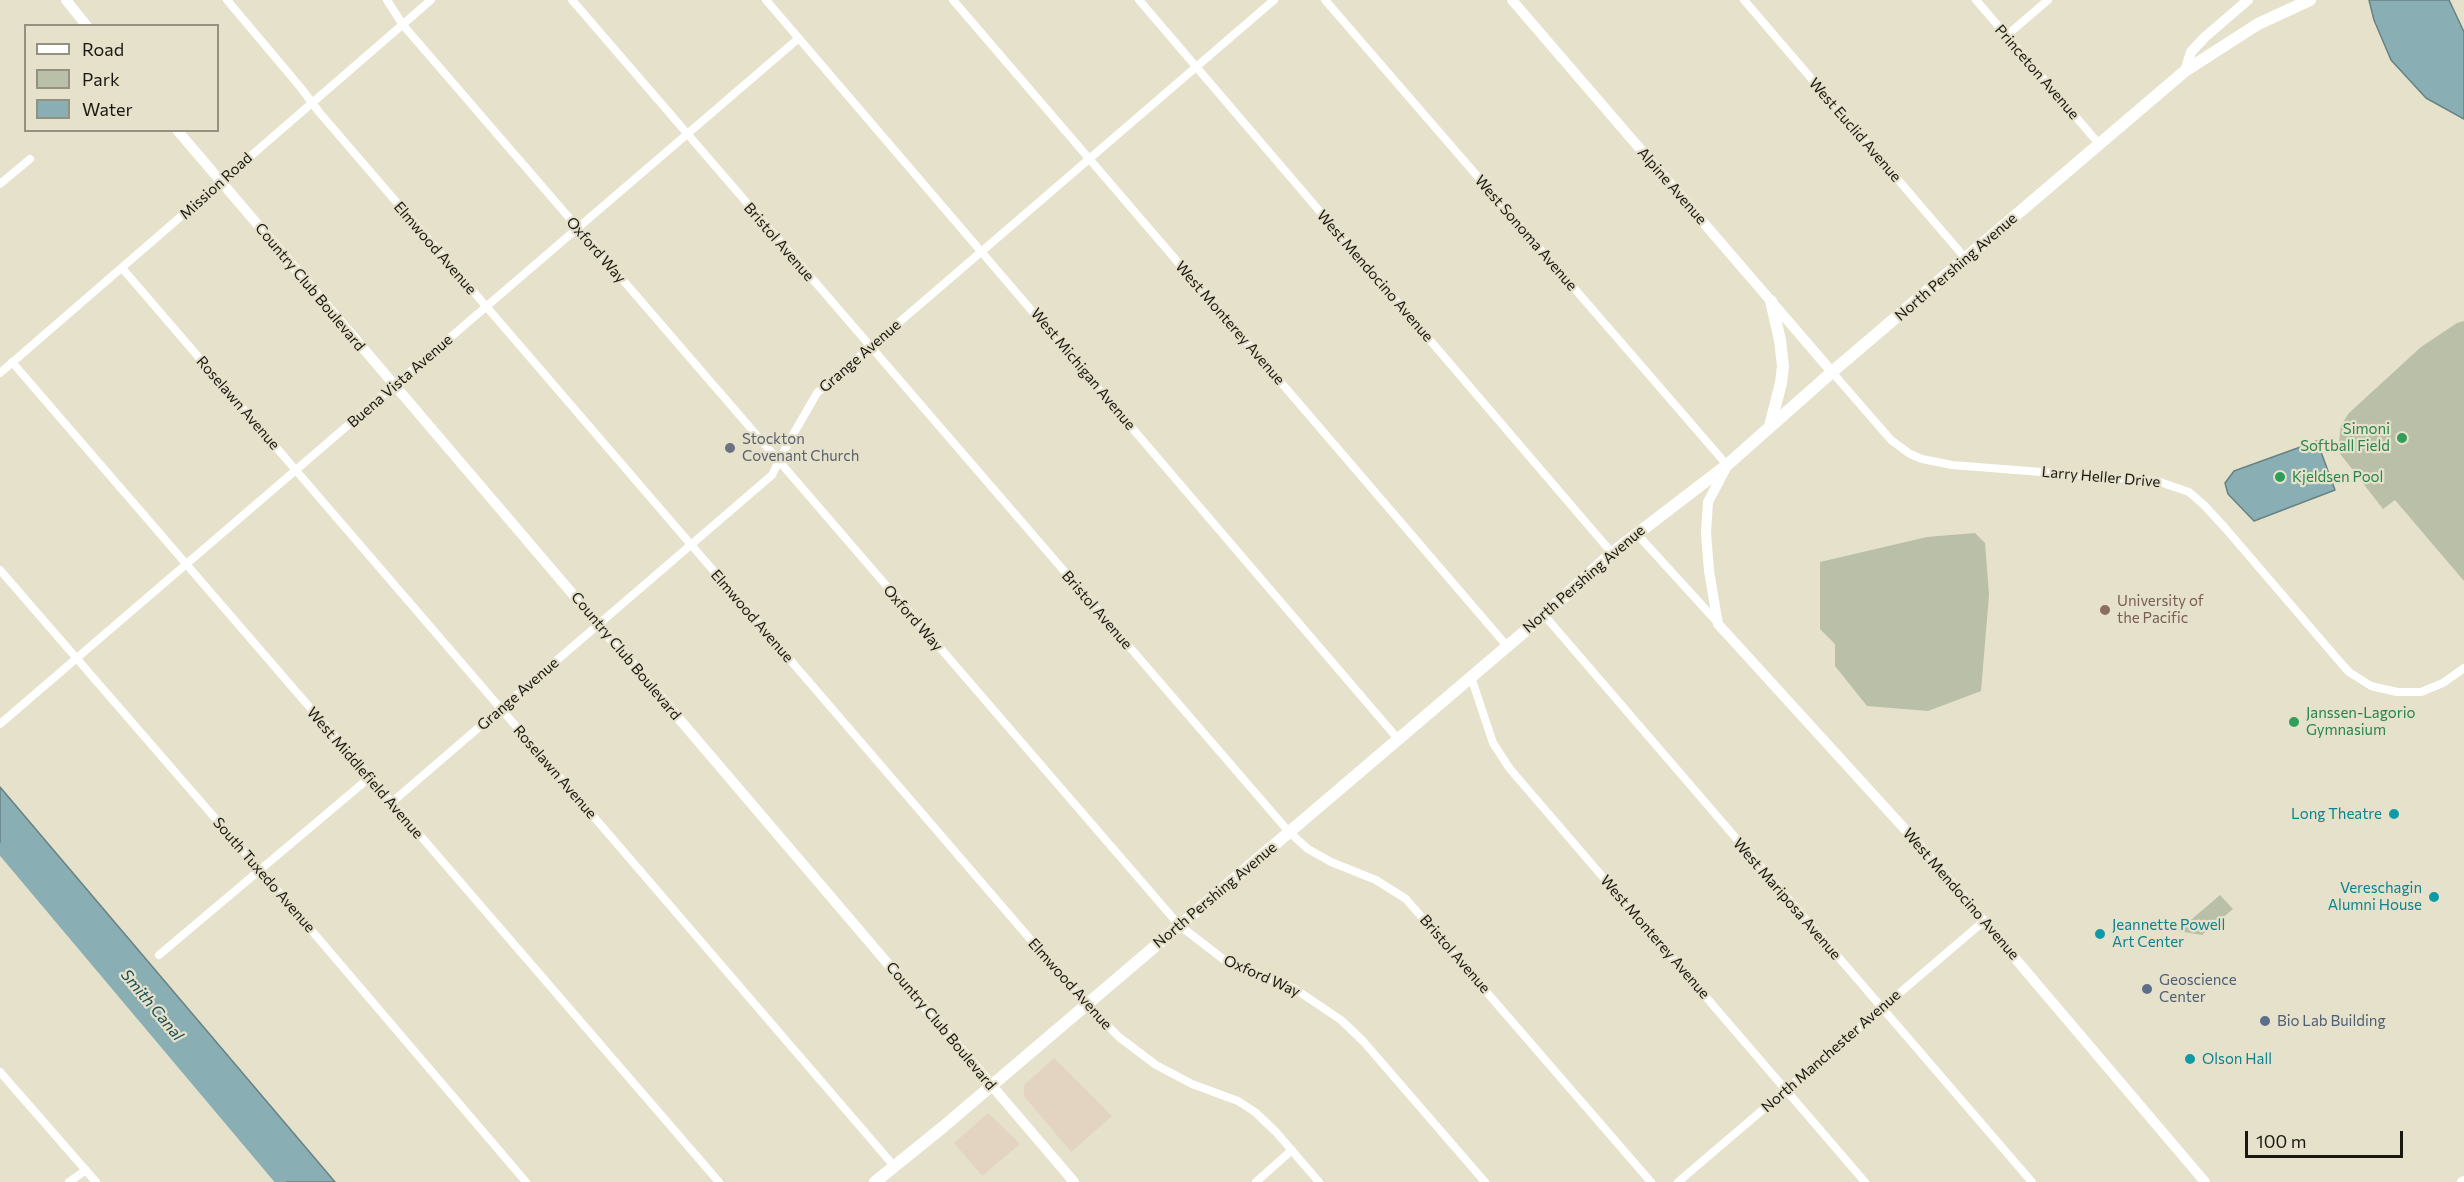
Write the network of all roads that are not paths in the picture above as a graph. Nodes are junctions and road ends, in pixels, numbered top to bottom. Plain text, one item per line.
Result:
1 (66, 0) edge
2 (226, 0) edge
3 (387, 0) edge
4 (432, 0) edge
5 (572, 0) edge
6 (766, 0) edge
7 (952, 0) edge
8 (1139, 0) edge
9 (1274, 0) edge
10 (1325, 0) edge
11 (1512, 0) edge
12 (1744, 0) edge
13 (1976, 0) edge
14 (2048, 0) edge
15 (2248, 0) edge
16 (2310, 0) edge
17 (85, 24) edge
18 (403, 25) junction
19 (2006, 36) junction
20 (799, 38) junction
21 (1196, 66) junction
22 (2184, 71) junction
23 (312, 102) junction
24 (179, 132) edge
25 (687, 134) junction
26 (2099, 144) junction
27 (30, 159) dead end
28 (1089, 159) junction
29 (221, 182) junction
30 (0, 184) edge
31 (577, 228) junction
32 (982, 250) junction
33 (1966, 259) junction
34 (122, 268) junction
35 (1771, 301) junction
36 (486, 307) junction
37 (870, 347) junction
38 (12, 362) junction
39 (1832, 372) junction
40 (0, 373) edge
41 (395, 386) junction
42 (1770, 427) junction
43 (779, 460) junction
44 (1727, 465) junction
45 (295, 471) junction
46 (1636, 533) junction
47 (690, 545) junction
48 (1612, 553) junction
49 (186, 565) junction
50 (0, 570) edge
51 (1544, 615) junction
52 (598, 624) junction
53 (1719, 624) junction
54 (1507, 646) junction
55 (76, 660) junction
56 (2461, 670) edge
57 (1471, 677) junction
58 (501, 709) junction
59 (0, 724) edge
60 (1398, 739) junction
61 (369, 778) junction
62 (391, 803) junction
63 (1289, 832) junction
64 (260, 870) junction
65 (1984, 921) junction
66 (1179, 925) junction
67 (159, 955) dead end
68 (1086, 1004) junction
69 (1881, 1009) junction
70 (0, 1072) edge
71 (991, 1085) junction
72 (1786, 1090) junction
73 (1292, 1150) junction
74 (894, 1166) junction
75 (86, 1170) junction
76 (1071, 1181) edge
77 (69, 1182) edge
78 (96, 1182) edge
79 (525, 1182) edge
80 (719, 1182) edge
81 (874, 1182) edge
82 (1256, 1182) edge
83 (1319, 1182) edge
84 (1485, 1182) edge
85 (1651, 1182) edge
86 (1678, 1182) edge
87 (1865, 1182) edge
88 (2031, 1182) edge
89 (2207, 1182) edge

1 - 17 street
2 - 23 street, Elmwood Avenue
3 - 18 street, Oxford Way
4 - 18 street, Mission Road
5 - 25 street, Bristol Avenue
6 - 20 street, West Michigan Avenue
7 - 28 street, West Monterey Avenue
8 - 21 street, West Mendocino Avenue
9 - 21 street, Grange Avenue
10 - 44 street, West Sonoma Avenue
11 - 35 street, Alpine Avenue
12 - 33 street, West Euclid Avenue
13 - 19 street, Princeton Avenue
14 - 19 street
15 - 22 street
16 - 22 main road, North Pershing Avenue
18 - 23 street, Mission Road
18 - 31 street, Oxford Way
19 - 26 street, Princeton Avenue
20 - 25 street, Buena Vista Avenue
20 - 32 street, West Michigan Avenue
21 - 28 street, Grange Avenue
21 - 48 street, West Mendocino Avenue
22 - 26 main road, North Pershing Avenue
23 - 29 street, Mission Road
23 - 36 street, Elmwood Avenue
24 - 29 street, Country Club Boulevard
25 - 31 street, Buena Vista Avenue
25 - 37 street, Bristol Avenue
26 - 33 main road, North Pershing Avenue
27 - 30 street
28 - 32 street, Grange Avenue
28 - 54 street, West Monterey Avenue
29 - 34 street, Mission Road
29 - 41 street, Country Club Boulevard
31 - 36 street, Buena Vista Avenue
31 - 43 street, Oxford Way
32 - 37 street, Grange Avenue
32 - 60 street, West Michigan Avenue
33 - 39 main road, North Pershing Avenue
34 - 38 street, Mission Road
34 - 45 street, Roselawn Avenue
35 - 39 street, Alpine Avenue
35 - 42 main road
36 - 41 street, Buena Vista Avenue
36 - 47 street, Elmwood Avenue
37 - 43 street, Grange Avenue
37 - 63 street, Bristol Avenue
38 - 40 street, Mission Road
38 - 49 street, West Middlefield Avenue
39 - 42 main road, North Pershing Avenue
39 - 56 street, Larry Heller Drive
41 - 45 street, Buena Vista Avenue
41 - 52 street, Country Club Boulevard
42 - 44 main road, North Pershing Avenue
43 - 47 street, Grange Avenue
43 - 66 street, Oxford Way
44 - 46 main road, North Pershing Avenue
44 - 53 street
45 - 49 street, Buena Vista Avenue
45 - 58 street, Roselawn Avenue
46 - 48 main road, North Pershing Avenue
46 - 53 street, West Mendocino Avenue
47 - 52 street, Grange Avenue
47 - 68 street, Elmwood Avenue
48 - 51 main road, North Pershing Avenue
49 - 55 street, Buena Vista Avenue
49 - 61 street, West Middlefield Avenue
50 - 55 street, South Tuxedo Avenue
51 - 54 main road, North Pershing Avenue
51 - 69 street, West Mariposa Avenue
52 - 58 street, Grange Avenue
52 - 71 street, Country Club Boulevard
53 - 65 street, West Mendocino Avenue
54 - 57 main road, North Pershing Avenue
55 - 59 street, Buena Vista Avenue
55 - 64 street, South Tuxedo Avenue
57 - 60 main road, North Pershing Avenue
57 - 72 street, West Monterey Avenue
58 - 62 street, Grange Avenue
58 - 74 street, Roselawn Avenue
60 - 63 main road, North Pershing Avenue
61 - 62 street, West Middlefield Avenue
61 - 64 street
62 - 80 street, West Middlefield Avenue
63 - 66 main road, North Pershing Avenue
63 - 85 street, Bristol Avenue
64 - 67 street
64 - 79 street, South Tuxedo Avenue
65 - 69 street, North Manchester Avenue
65 - 89 street, West Mendocino Avenue
66 - 68 main road, North Pershing Avenue
66 - 84 street, Oxford Way
68 - 71 main road, North Pershing Avenue
68 - 73 street, Elmwood Avenue
69 - 72 street, North Manchester Avenue
69 - 88 street, West Mariposa Avenue
70 - 75 street
71 - 74 main road, North Pershing Avenue
71 - 76 street, Country Club Boulevard
72 - 86 street, North Manchester Avenue
72 - 87 street, West Monterey Avenue
73 - 82 street
73 - 83 street, Elmwood Avenue
74 - 81 main road, North Pershing Avenue
75 - 77 street
75 - 78 street

